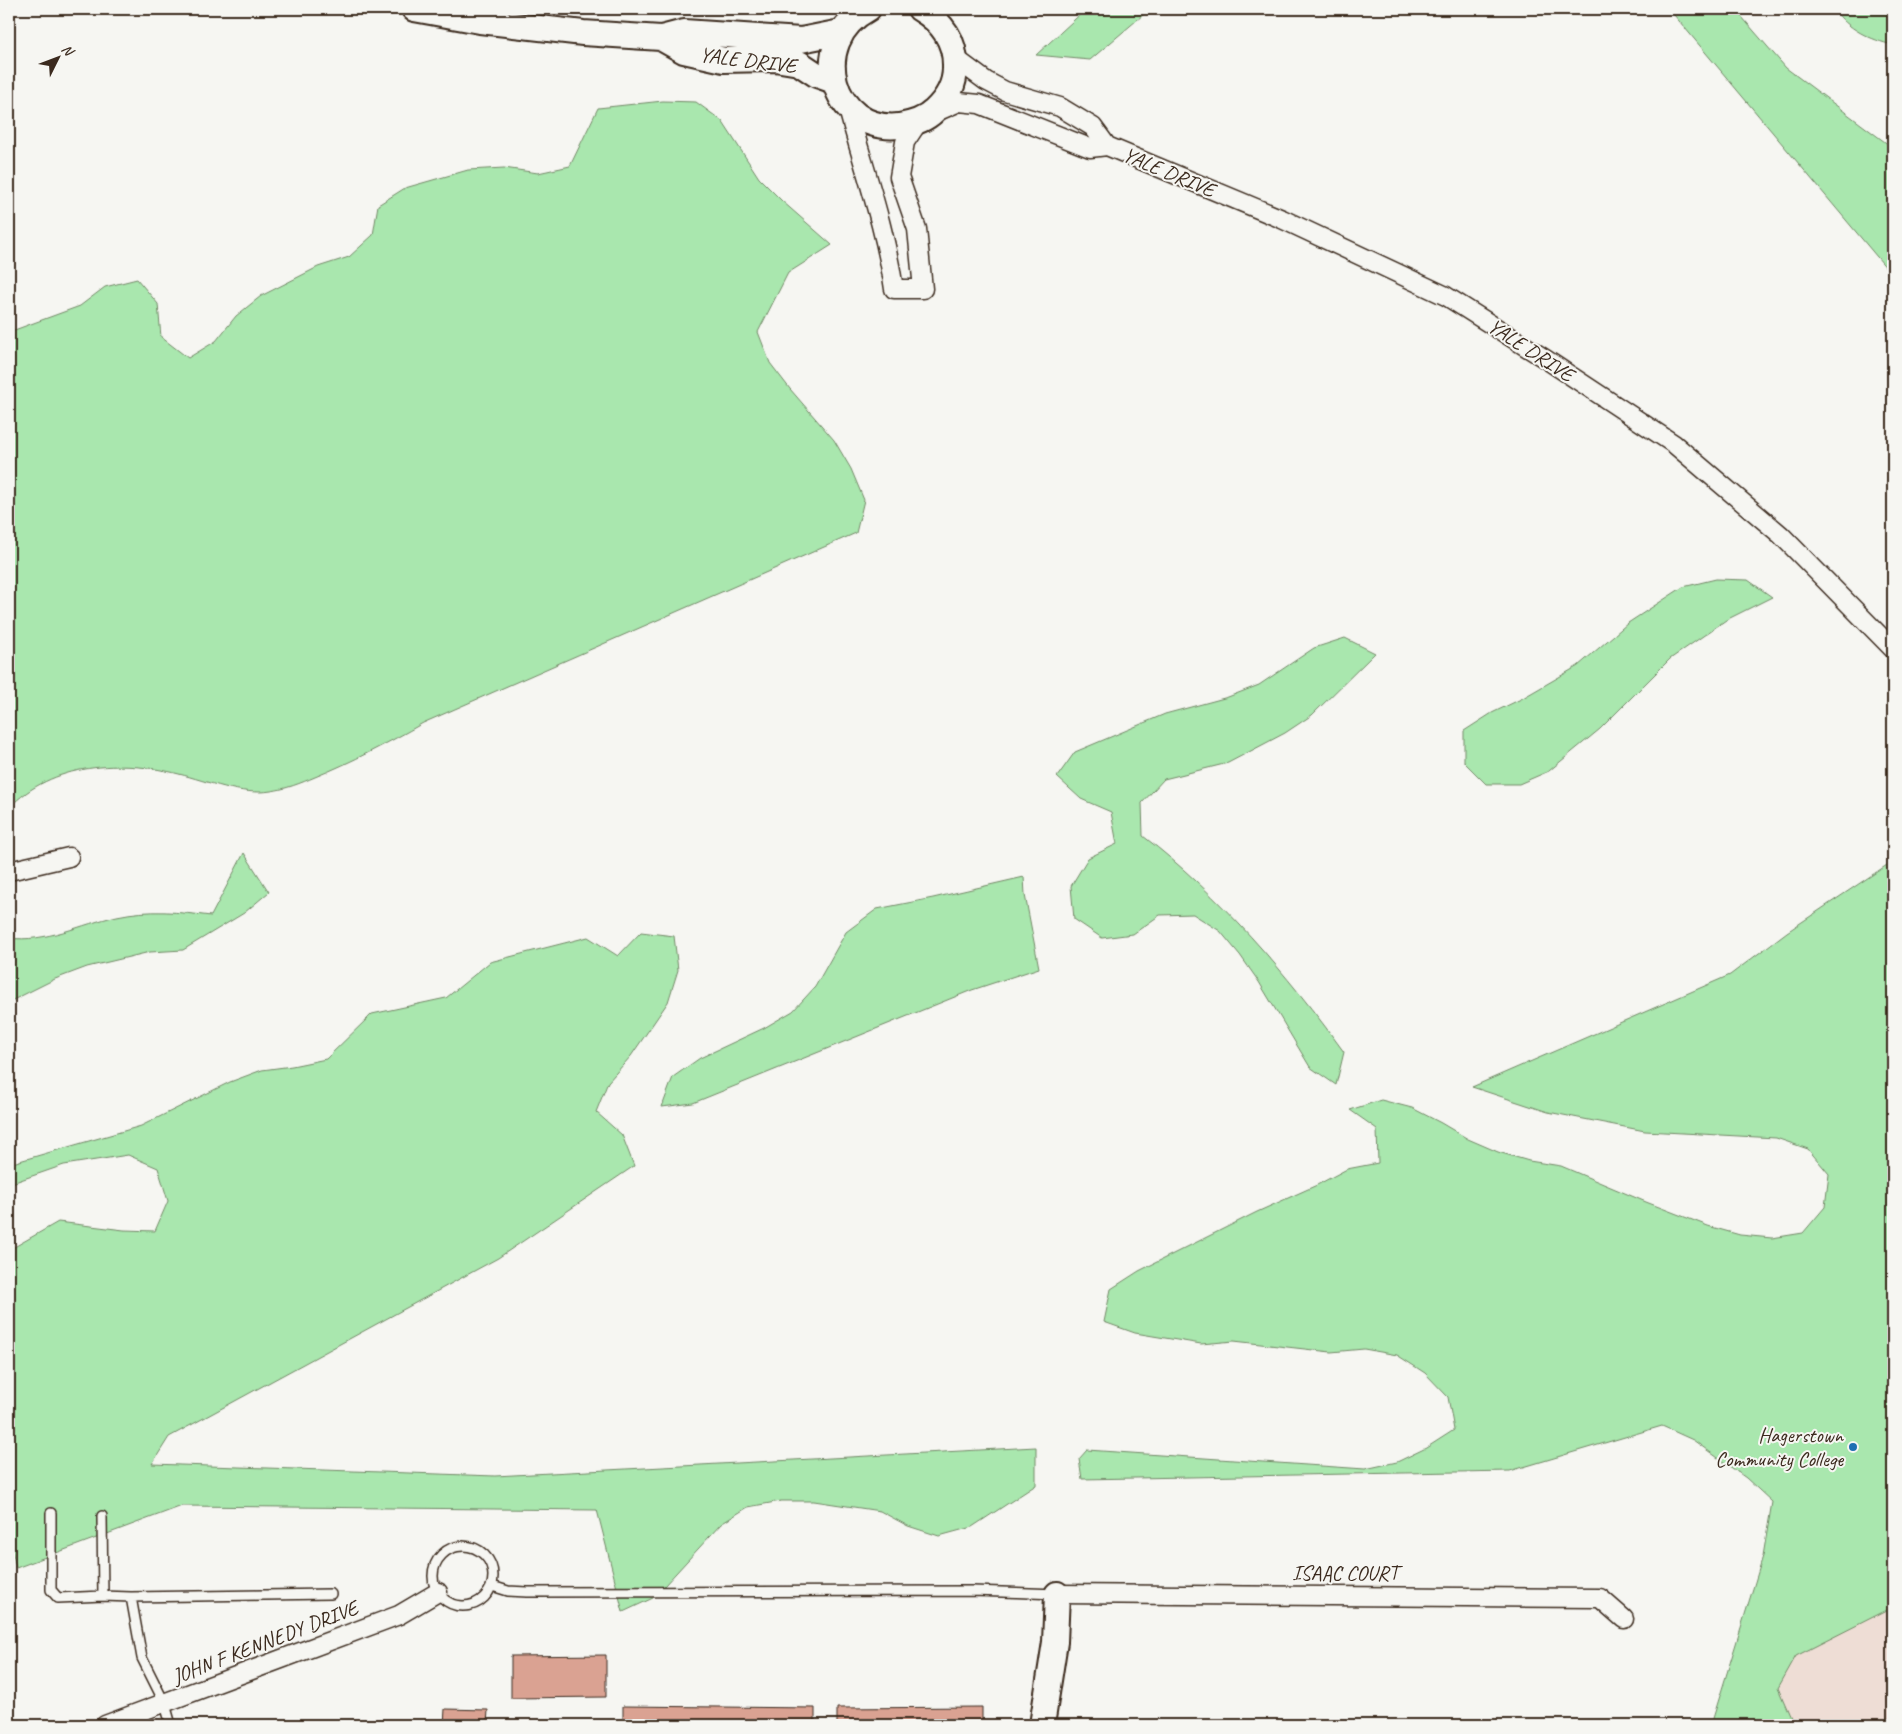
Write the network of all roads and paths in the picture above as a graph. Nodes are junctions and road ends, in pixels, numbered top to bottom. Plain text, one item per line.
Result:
1 (414, 9) edge
2 (862, 10) edge
3 (926, 11) edge
4 (841, 32) junction
5 (661, 38) junction
6 (955, 58) junction
7 (834, 81) junction
8 (847, 104) junction
9 (925, 117) junction
10 (1107, 146) junction
11 (1893, 649) edge
12 (69, 857) dead end
13 (9, 871) edge
14 (51, 1513) dead end
15 (102, 1516) dead end
16 (492, 1586) junction
17 (438, 1592) junction
18 (331, 1594) dead end
19 (1057, 1594) junction
20 (103, 1596) junction
21 (131, 1597) junction
22 (1624, 1619) dead end
23 (165, 1704) junction
24 (105, 1725) edge
25 (171, 1725) edge
26 (1042, 1725) edge

1 - 5 street, YALE DRIVE
2 - 4 street
3 - 6 street
4 - 5 street, YALE DRIVE
4 - 7 street
5 - 7 street, YALE DRIVE
6 - 9 street
6 - 10 street, YALE DRIVE
7 - 8 street
8 - 9 street
8 - 9 street
9 - 10 street, YALE DRIVE
10 - 11 street, YALE DRIVE
12 - 13 street
14 - 20 lane
15 - 20 lane
16 - 17 lane
16 - 17 lane
16 - 19 lane
17 - 23 street, JOHN F KENNEDY DRIVE
18 - 21 lane
19 - 22 street, ISAAC COURT
19 - 26 street
20 - 21 lane
21 - 23 lane
23 - 24 street, JOHN F KENNEDY DRIVE
23 - 25 lane

